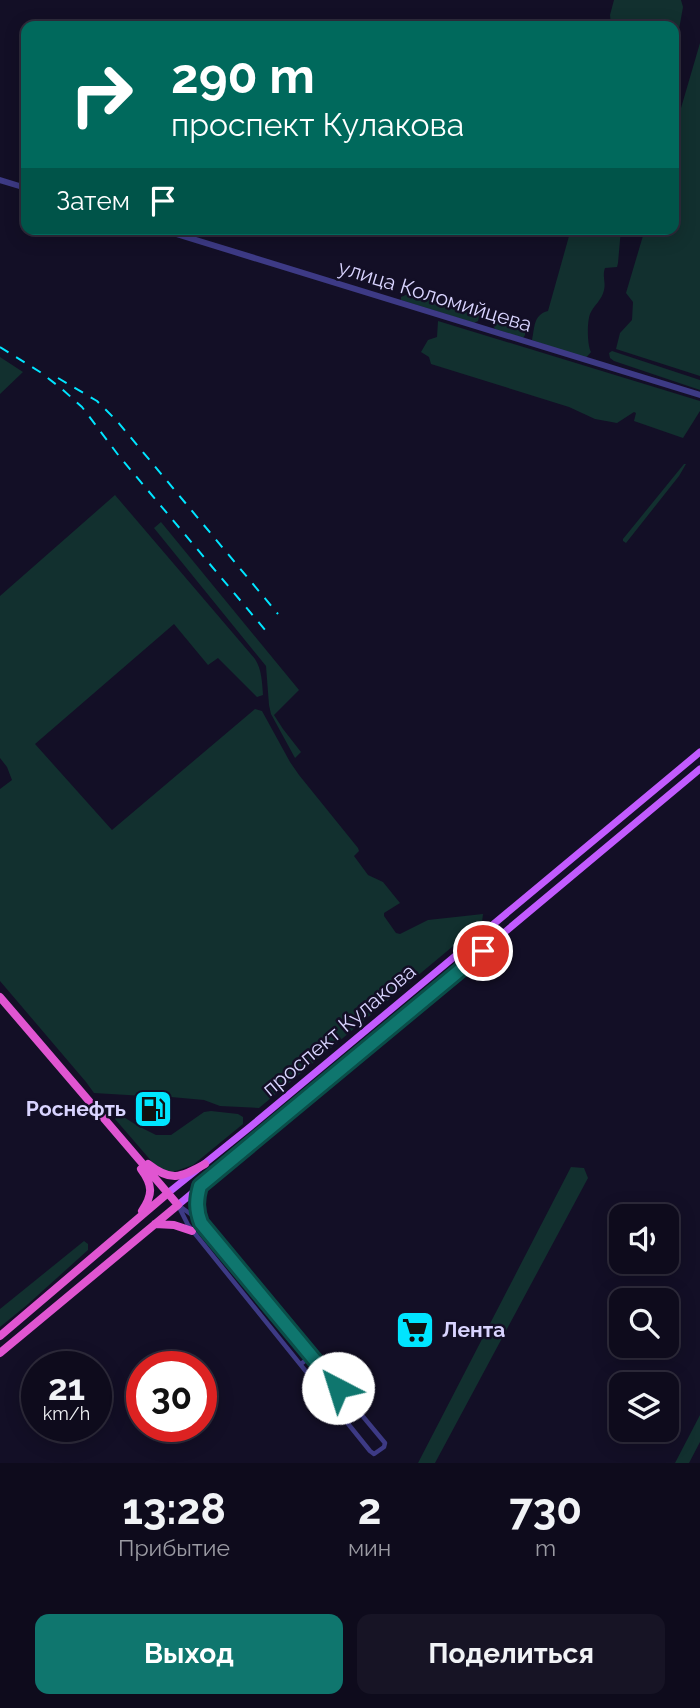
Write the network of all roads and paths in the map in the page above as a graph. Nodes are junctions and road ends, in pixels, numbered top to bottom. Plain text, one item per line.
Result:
1 (0, 180) edge
2 (21, 186) edge
3 (179, 235) edge
4 (700, 396) edge
5 (700, 752) edge
6 (700, 769) edge
7 (0, 997) edge
8 (139, 1160) junction
9 (205, 1164) junction
10 (200, 1186) junction
11 (168, 1193) junction
12 (178, 1205) junction
13 (201, 1223) junction
14 (155, 1224) junction
15 (125, 1231) junction
16 (192, 1231) junction
17 (0, 1336) edge
18 (0, 1353) edge
19 (312, 1356) junction
20 (301, 1364) junction
21 (352, 1404) junction
22 (340, 1413) junction

1 - 2 street
3 - 4 street, улица Коломийцева
5 - 9 main road, проспект Кулакова
6 - 10 main road, проспект Кулакова
7 - 8 highway
8 - 9 highway
8 - 11 highway
8 - 15 highway
9 - 11 main road, проспект Кулакова
10 - 12 main road, проспект Кулакова
10 - 13 main road
11 - 12 highway
11 - 15 highway, проспект Кулакова
12 - 13 street
12 - 14 highway, проспект Кулакова
12 - 16 street
13 - 19 street
14 - 16 highway
14 - 18 highway, проспект Кулакова
15 - 17 highway, проспект Кулакова
16 - 20 street
19 - 20 street
19 - 21 street
20 - 22 street
21 - 22 street
21 - 22 street

